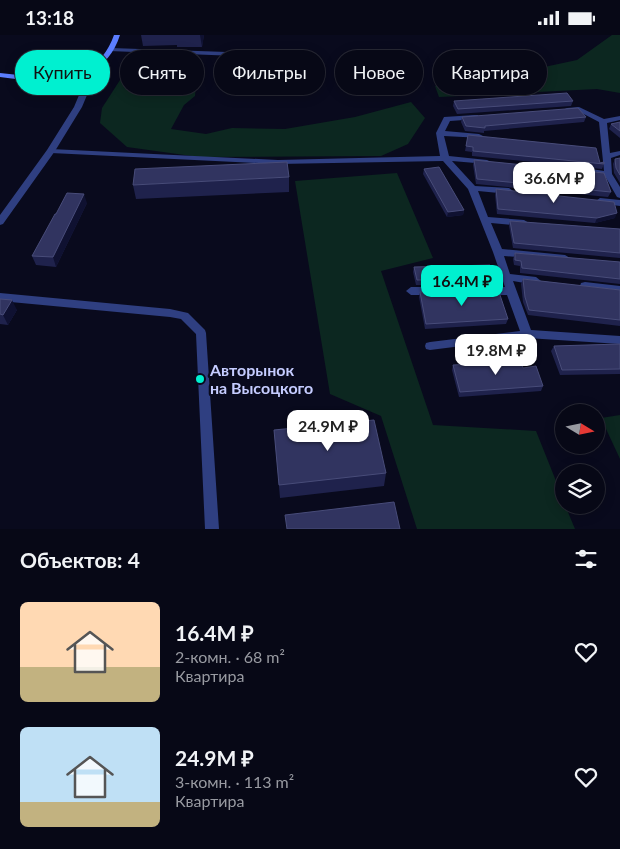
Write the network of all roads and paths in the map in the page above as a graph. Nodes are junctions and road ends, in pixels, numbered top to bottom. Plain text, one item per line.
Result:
1 (117, 35) edge
2 (111, 50) joint
3 (214, 54) edge
4 (0, 75) edge
5 (15, 76) edge
6 (83, 95) edge
7 (560, 110) edge
8 (484, 116) edge
9 (620, 118) edge
10 (603, 121) junction
11 (440, 133) junction
12 (484, 137) edge
13 (597, 149) edge
14 (51, 151) junction
15 (607, 153) junction
16 (620, 153) edge
17 (445, 158) junction
18 (493, 163) edge
19 (580, 171) edge
20 (608, 174) junction
21 (472, 188) junction
22 (619, 191) edge
23 (522, 193) edge
24 (590, 200) edge
25 (620, 203) edge
26 (485, 220) junction
27 (0, 222) edge
28 (533, 224) edge
29 (498, 252) junction
30 (573, 259) edge
31 (507, 277) junction
32 (545, 282) edge
33 (573, 285) edge
34 (620, 290) edge
35 (411, 291) dead end
36 (511, 291) junction
37 (0, 297) edge
38 (527, 334) junction
39 (620, 340) edge
40 (430, 346) dead end
41 (212, 529) edge

1 - 2 main road
2 - 3 street
4 - 5 main road
6 - 14 street
7 - 10 street
8 - 11 street
9 - 10 street
10 - 15 street
11 - 12 street
11 - 17 street
13 - 15 street
14 - 17 street
14 - 27 street
15 - 16 street
15 - 20 street
17 - 18 street
17 - 21 street
19 - 20 street
20 - 22 street
21 - 23 street
21 - 26 street
24 - 25 street
26 - 28 street
26 - 29 street
29 - 30 street
29 - 31 street
31 - 32 street
31 - 36 street
33 - 34 street
35 - 36 street
36 - 38 street
37 - 41 street
38 - 39 street
38 - 40 street

